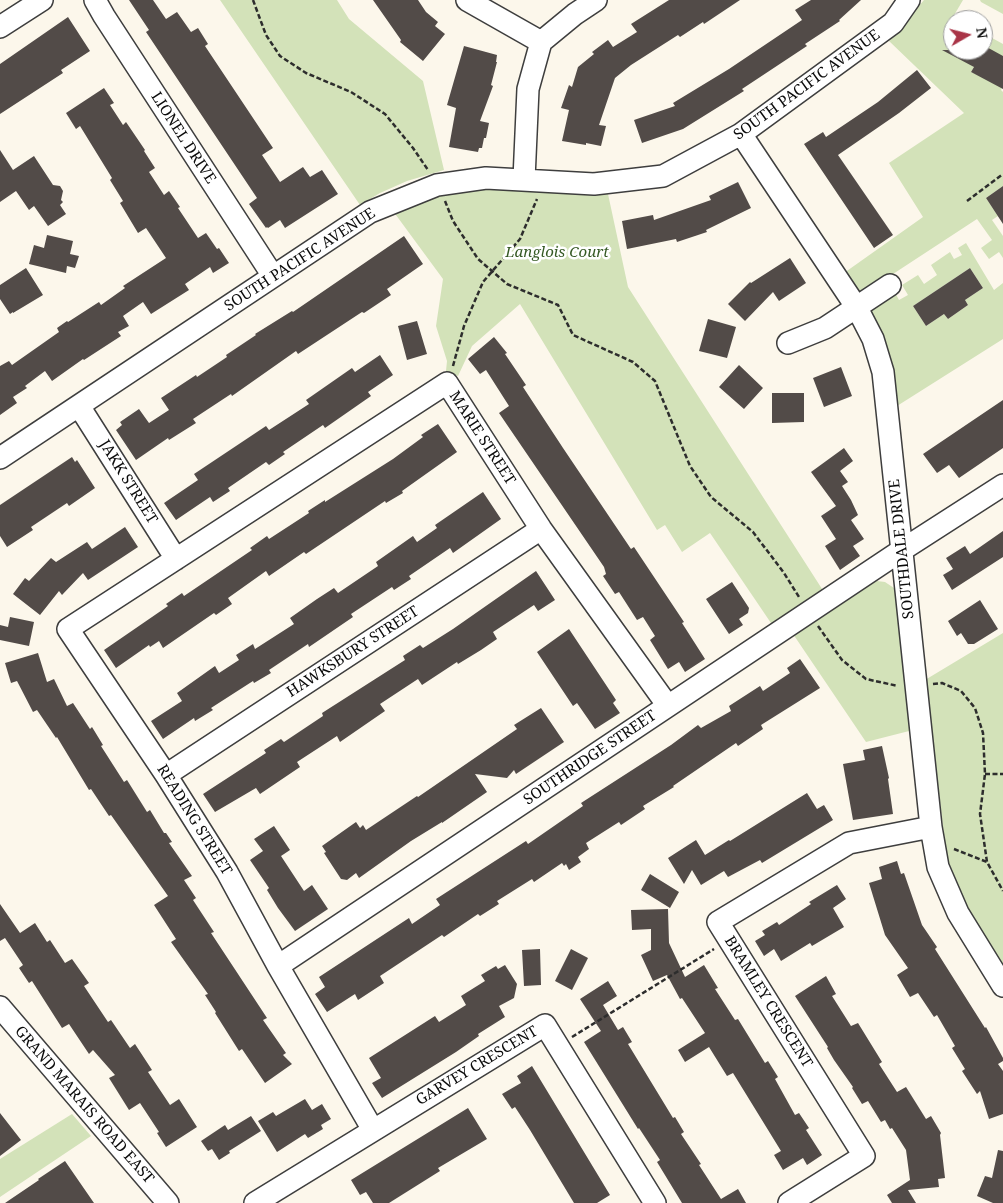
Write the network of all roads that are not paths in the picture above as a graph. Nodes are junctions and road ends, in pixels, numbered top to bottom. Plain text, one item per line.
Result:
1 (42, 0) edge
2 (95, 0) edge
3 (467, 0) edge
4 (596, 0) edge
5 (909, 0) edge
6 (0, 26) edge
7 (541, 42) junction
8 (741, 134) junction
9 (524, 179) junction
10 (273, 276) junction
11 (890, 285) dead end
12 (857, 308) junction
13 (788, 343) dead end
14 (79, 406) junction
15 (0, 458) edge
16 (1003, 485) edge
17 (540, 529) junction
18 (902, 550) junction
19 (176, 559) junction
20 (668, 706) junction
21 (166, 775) junction
22 (931, 827) junction
23 (278, 966) junction
24 (1003, 986) edge
25 (0, 1007) edge
26 (373, 1130) junction
27 (168, 1203) edge
28 (255, 1203) edge
29 (655, 1203) edge
30 (788, 1203) edge

1 - 6 street
2 - 10 street, LIONEL DRIVE
3 - 7 street
4 - 7 street
5 - 8 street, SOUTH PACIFIC AVENUE
7 - 9 street
8 - 9 street, SOUTH PACIFIC AVENUE
8 - 12 street, SOUTHDALE DRIVE
9 - 10 street, SOUTH PACIFIC AVENUE
10 - 14 street, SOUTH PACIFIC AVENUE
11 - 12 street
12 - 13 street
12 - 18 street, SOUTHDALE DRIVE
14 - 15 street, SOUTH PACIFIC AVENUE
14 - 19 street, JAKK STREET
16 - 18 street, SOUTHRIDGE STREET
17 - 19 street, MARIE STREET
17 - 20 street, MARIE STREET
17 - 21 street, HAWKSBURY STREET
18 - 20 street, SOUTHRIDGE STREET
18 - 22 street, SOUTHDALE DRIVE
19 - 21 street, READING STREET
20 - 23 street, SOUTHRIDGE STREET
21 - 23 street, READING STREET
22 - 24 street, SOUTHDALE DRIVE
22 - 30 street, BRAMLEY CRESCENT
23 - 26 street, READING STREET
25 - 27 street, GRAND MARAIS ROAD EAST
26 - 28 street, GARVEY CRESCENT
26 - 29 street, GARVEY CRESCENT

